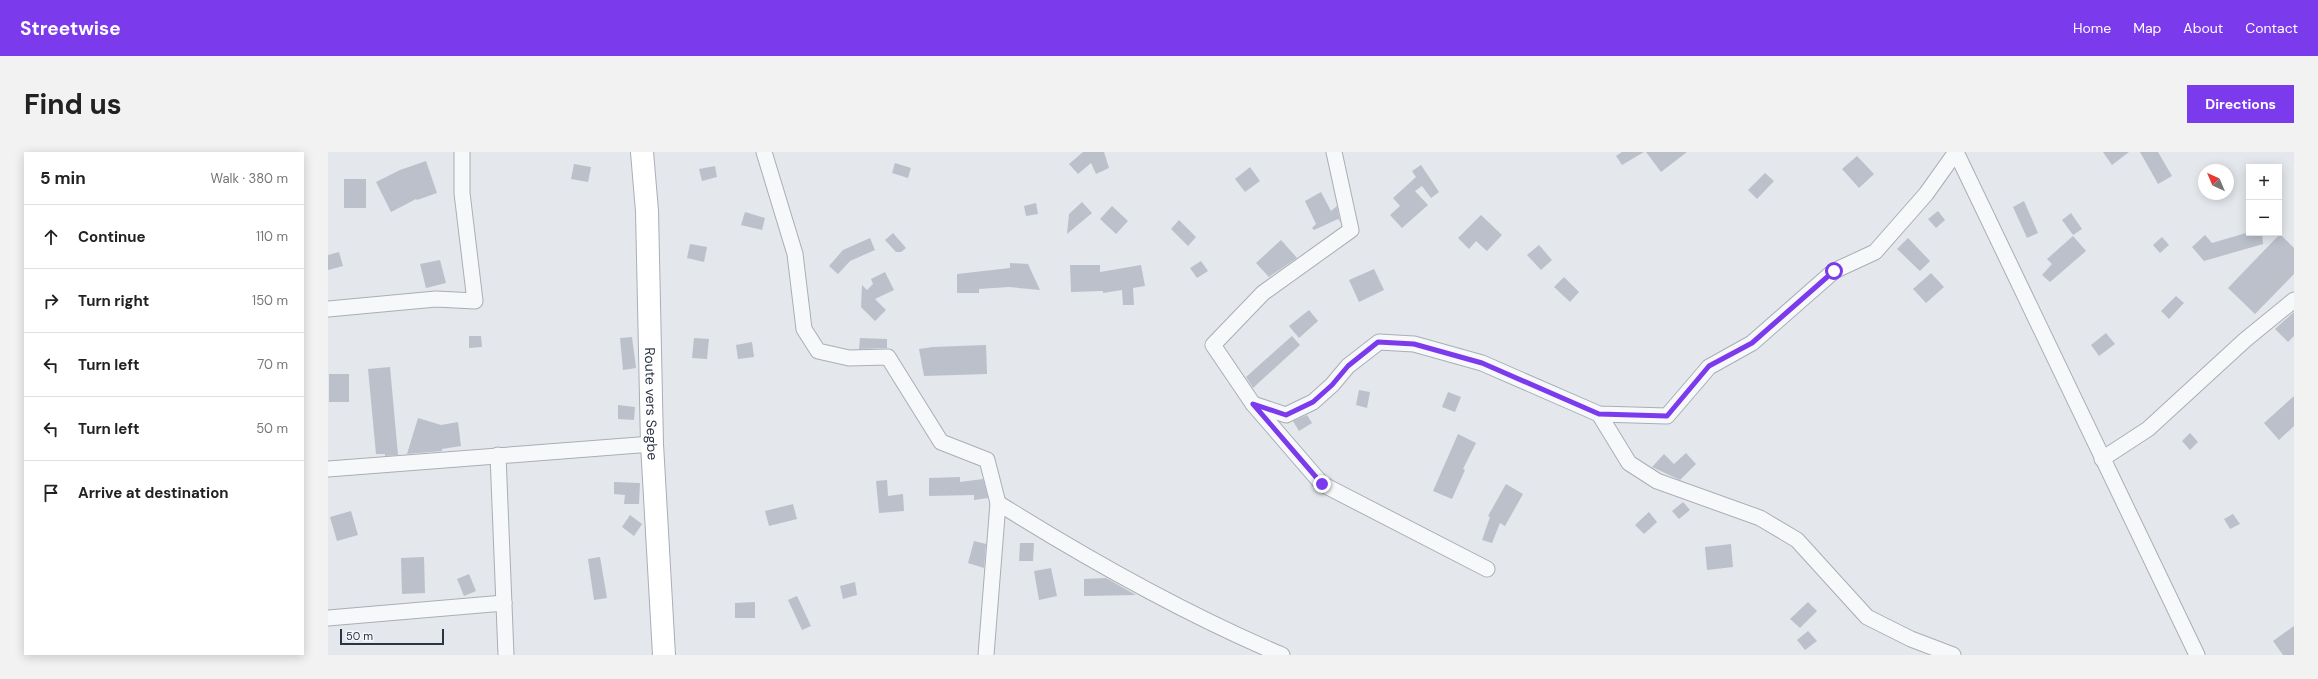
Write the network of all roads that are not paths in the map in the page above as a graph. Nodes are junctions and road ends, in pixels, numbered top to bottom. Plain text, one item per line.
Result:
1 (462, 152) edge
2 (642, 152) edge
3 (764, 152) edge
4 (1334, 152) edge
5 (1956, 152) edge
6 (2294, 300) edge
7 (328, 309) edge
8 (1253, 404) junction
9 (1599, 414) junction
10 (652, 444) junction
11 (498, 455) junction
12 (2102, 459) junction
13 (328, 469) edge
14 (998, 503) junction
15 (1487, 569) dead end
16 (504, 603) junction
17 (328, 618) edge
18 (506, 655) edge
19 (664, 655) edge
20 (986, 655) edge
21 (1282, 655) edge
22 (1953, 655) edge
23 (2197, 655) edge

1 - 7 street
2 - 10 main road, Route vers Segbe
3 - 14 street
4 - 8 street
5 - 9 street
5 - 12 street
6 - 12 street
8 - 9 street
8 - 15 street
9 - 22 street
10 - 11 street
10 - 19 main road, Route vers Segbe
11 - 13 street
11 - 16 street
12 - 23 street
14 - 20 street
14 - 21 street
16 - 17 street
16 - 18 street

